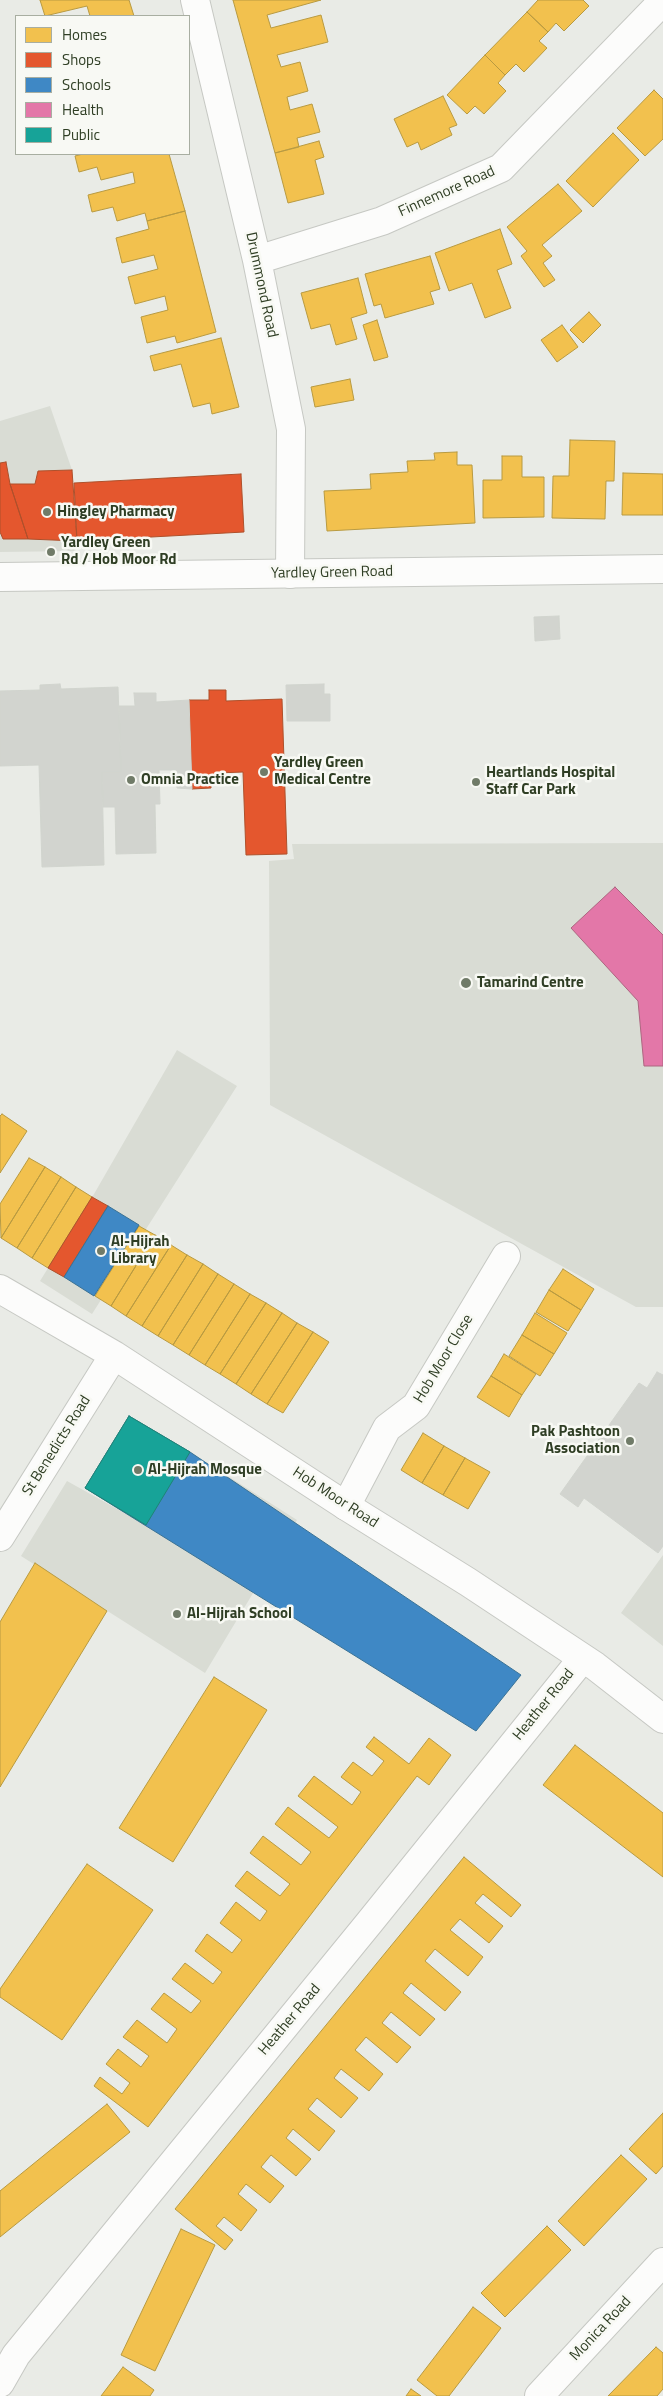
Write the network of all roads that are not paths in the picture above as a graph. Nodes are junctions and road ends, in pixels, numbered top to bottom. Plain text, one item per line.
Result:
1 (195, 0) edge
2 (663, 1) edge
3 (257, 260) junction
4 (663, 568) edge
5 (290, 574) junction
6 (0, 577) edge
7 (506, 1256) dead end
8 (0, 1289) edge
9 (114, 1355) junction
10 (346, 1506) junction
11 (0, 1537) edge
12 (582, 1658) junction
13 (663, 1719) edge
14 (663, 2262) edge
15 (0, 2383) edge
16 (539, 2396) edge

1 - 3 street, Drummond Road
2 - 3 street, Finnemore Road
3 - 5 street, Drummond Road
4 - 5 street, Yardley Green Road
5 - 6 street, Yardley Green Road
7 - 10 street, Hob Moor Close
8 - 9 street, Hob Moor Road
9 - 10 street, Hob Moor Road
9 - 11 street, St Benedicts Road
10 - 12 street, Hob Moor Road
12 - 13 street, Hob Moor Road
12 - 15 street, Heather Road
14 - 16 street, Monica Road

